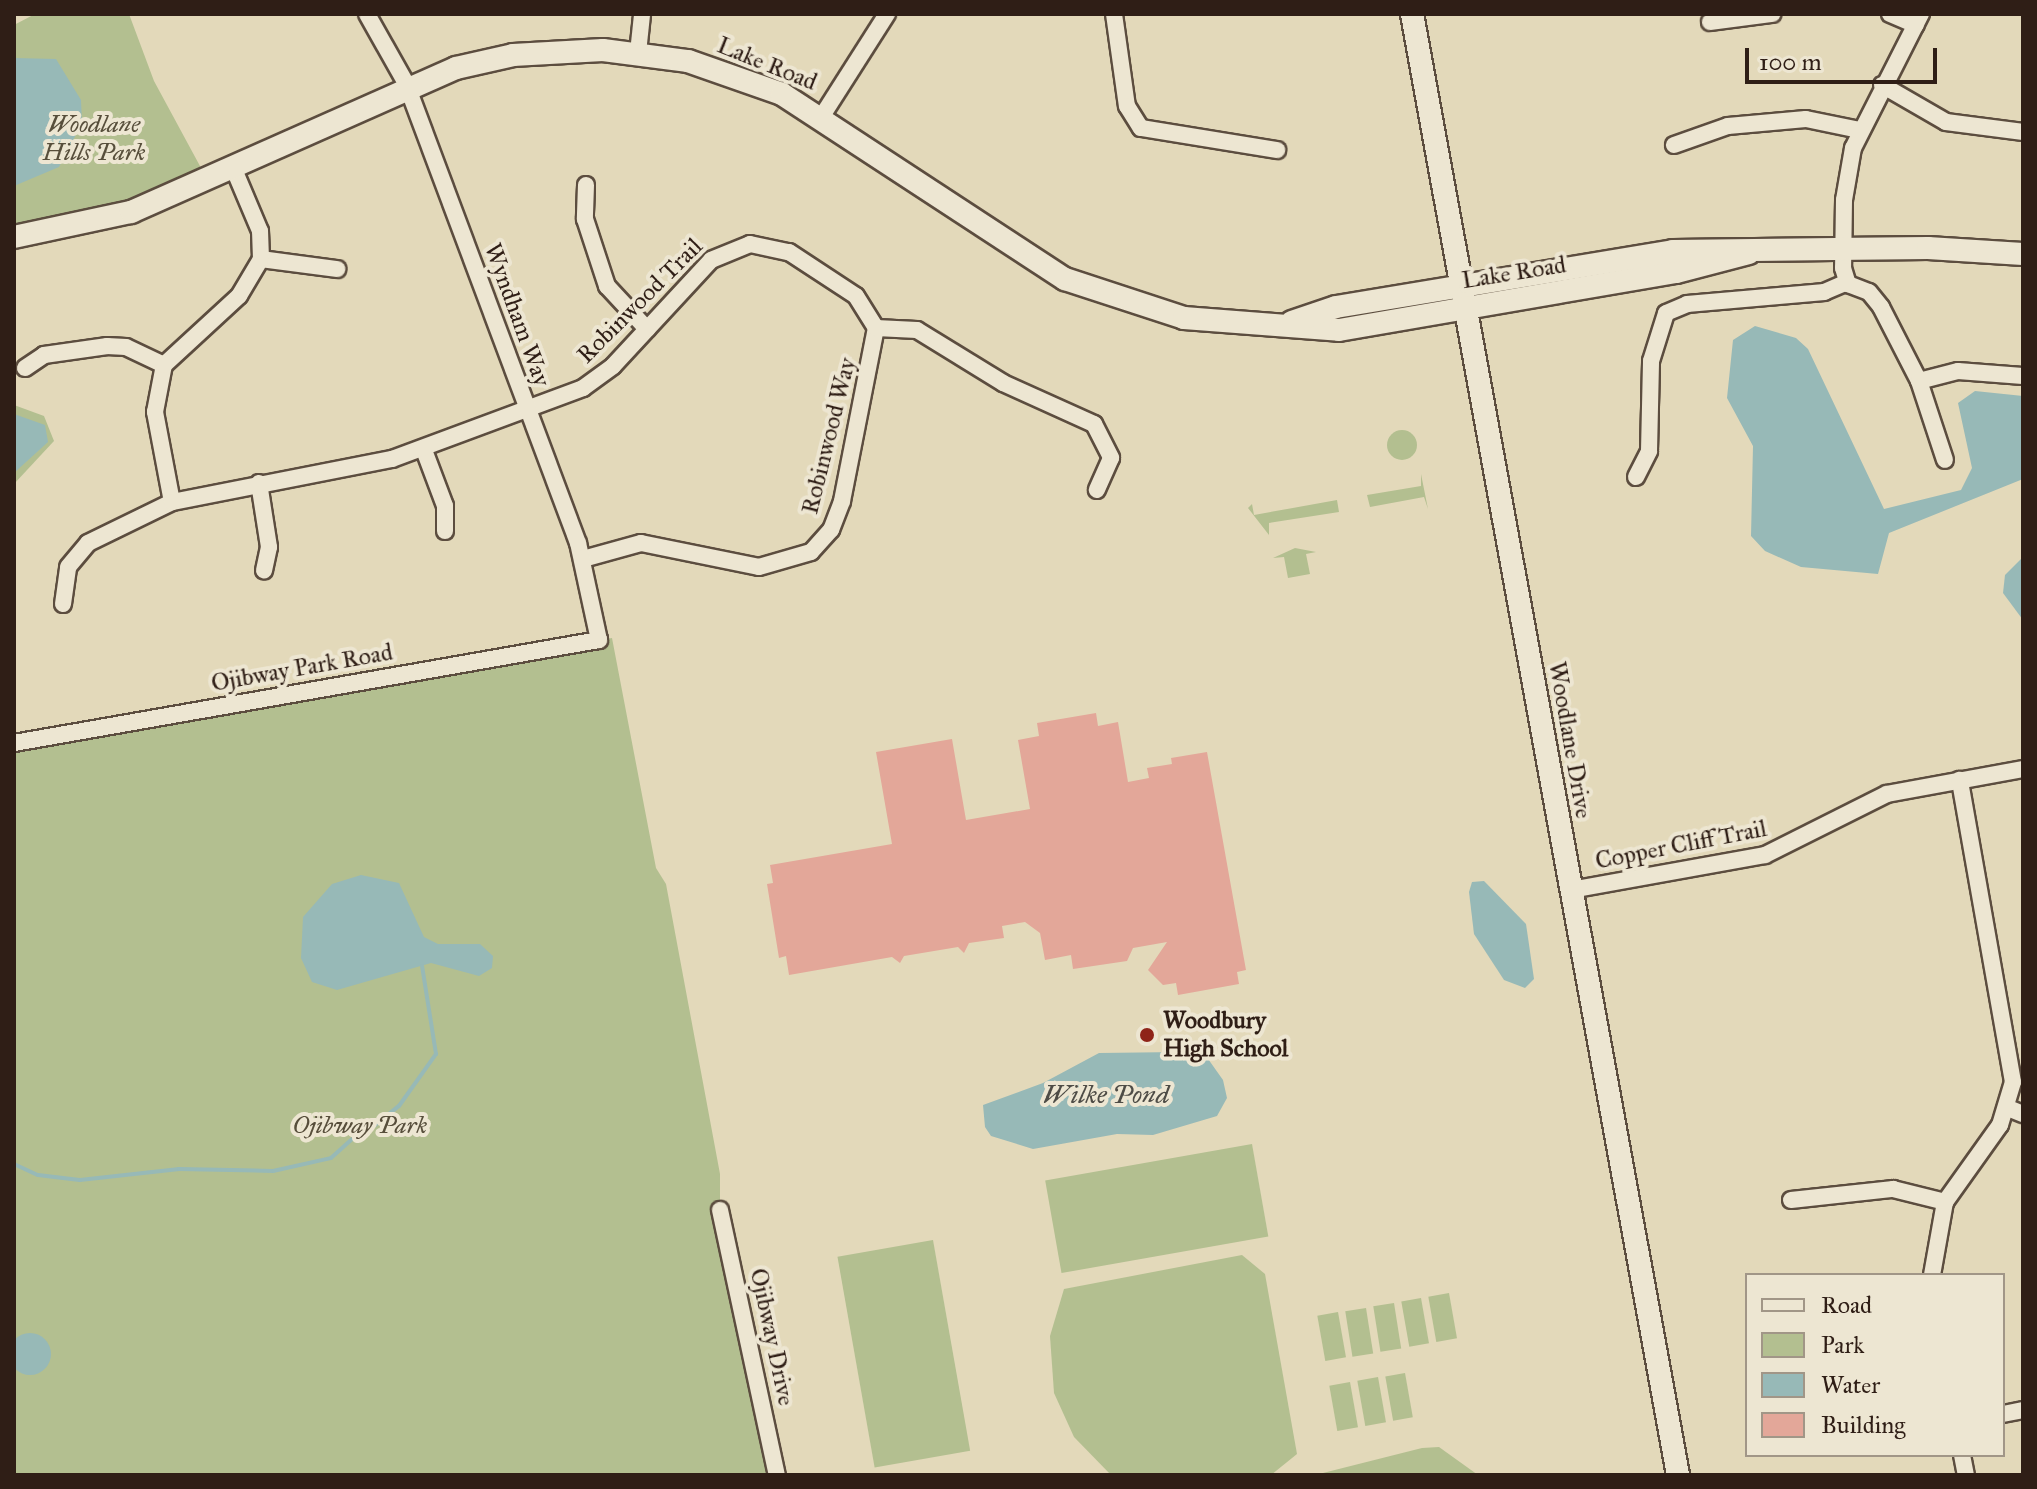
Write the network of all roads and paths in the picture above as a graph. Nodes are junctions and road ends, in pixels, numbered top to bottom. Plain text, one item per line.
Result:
1 (367, 14) edge
2 (642, 14) edge
3 (887, 14) edge
4 (1114, 14) edge
5 (1412, 14) edge
6 (1772, 14) edge
7 (1890, 14) edge
8 (1919, 20) edge
9 (1710, 22) dead end
10 (638, 53) junction
11 (407, 85) junction
12 (1882, 85) junction
13 (822, 116) junction
14 (1859, 130) junction
15 (2023, 132) edge
16 (1674, 145) dead end
17 (1277, 150) dead end
18 (233, 167) junction
19 (586, 185) dead end
20 (14, 237) edge
21 (1843, 247) junction
22 (2023, 254) edge
23 (261, 259) junction
24 (337, 269) dead end
25 (1847, 282) junction
26 (1463, 297) junction
27 (876, 328) junction
28 (647, 329) junction
29 (164, 365) junction
30 (25, 368) dead end
31 (2023, 376) edge
32 (1919, 381) junction
33 (527, 410) junction
34 (424, 450) junction
35 (1945, 460) dead end
36 (1636, 477) dead end
37 (259, 483) junction
38 (1097, 490) dead end
39 (172, 502) junction
40 (445, 531) dead end
41 (583, 559) junction
42 (264, 570) dead end
43 (63, 604) dead end
44 (599, 640) joint
45 (14, 743) edge
46 (2023, 769) edge
47 (1960, 780) junction
48 (1571, 890) junction
49 (2015, 1111) edge
50 (1791, 1200) dead end
51 (1945, 1202) junction
52 (720, 1210) dead end
53 (1932, 1273) edge
54 (777, 1475) edge
55 (1678, 1475) edge

1 - 11 street, Wyndham Way
2 - 10 street
3 - 13 street
4 - 17 street
5 - 26 street, Woodlane Drive
6 - 9 street
7 - 8 street
8 - 12 street
10 - 11 street, Lake Road
10 - 13 street, Lake Road
11 - 18 street, Lake Road
11 - 33 street, Wyndham Way
12 - 14 street
12 - 15 street
13 - 26 street, Lake Road
14 - 16 street
14 - 21 street
18 - 20 street, Lake Road
18 - 23 street
19 - 28 street
21 - 22 street, Lake Road
21 - 25 street
21 - 26 street, Lake Road
23 - 24 street
23 - 29 street
25 - 32 street
25 - 36 street
26 - 48 street, Woodlane Drive
27 - 28 street, Robinwood Trail
27 - 38 street
27 - 41 street, Robinwood Way
28 - 33 street, Robinwood Trail
29 - 30 street
29 - 39 street
31 - 32 street
32 - 35 street
33 - 34 street, Robinwood Trail
33 - 41 street, Wyndham Way
34 - 37 street, Robinwood Trail
34 - 40 street
37 - 39 street, Robinwood Trail
37 - 42 street
39 - 43 street, Robinwood Trail
41 - 44 street, Wyndham Way
44 - 45 street, Ojibway Park Road
46 - 47 street, Copper Cliff Trail
47 - 48 street, Copper Cliff Trail
47 - 49 street
48 - 55 street, Woodlane Drive
49 - 51 street
50 - 51 street
51 - 53 street
52 - 54 street, Ojibway Drive

